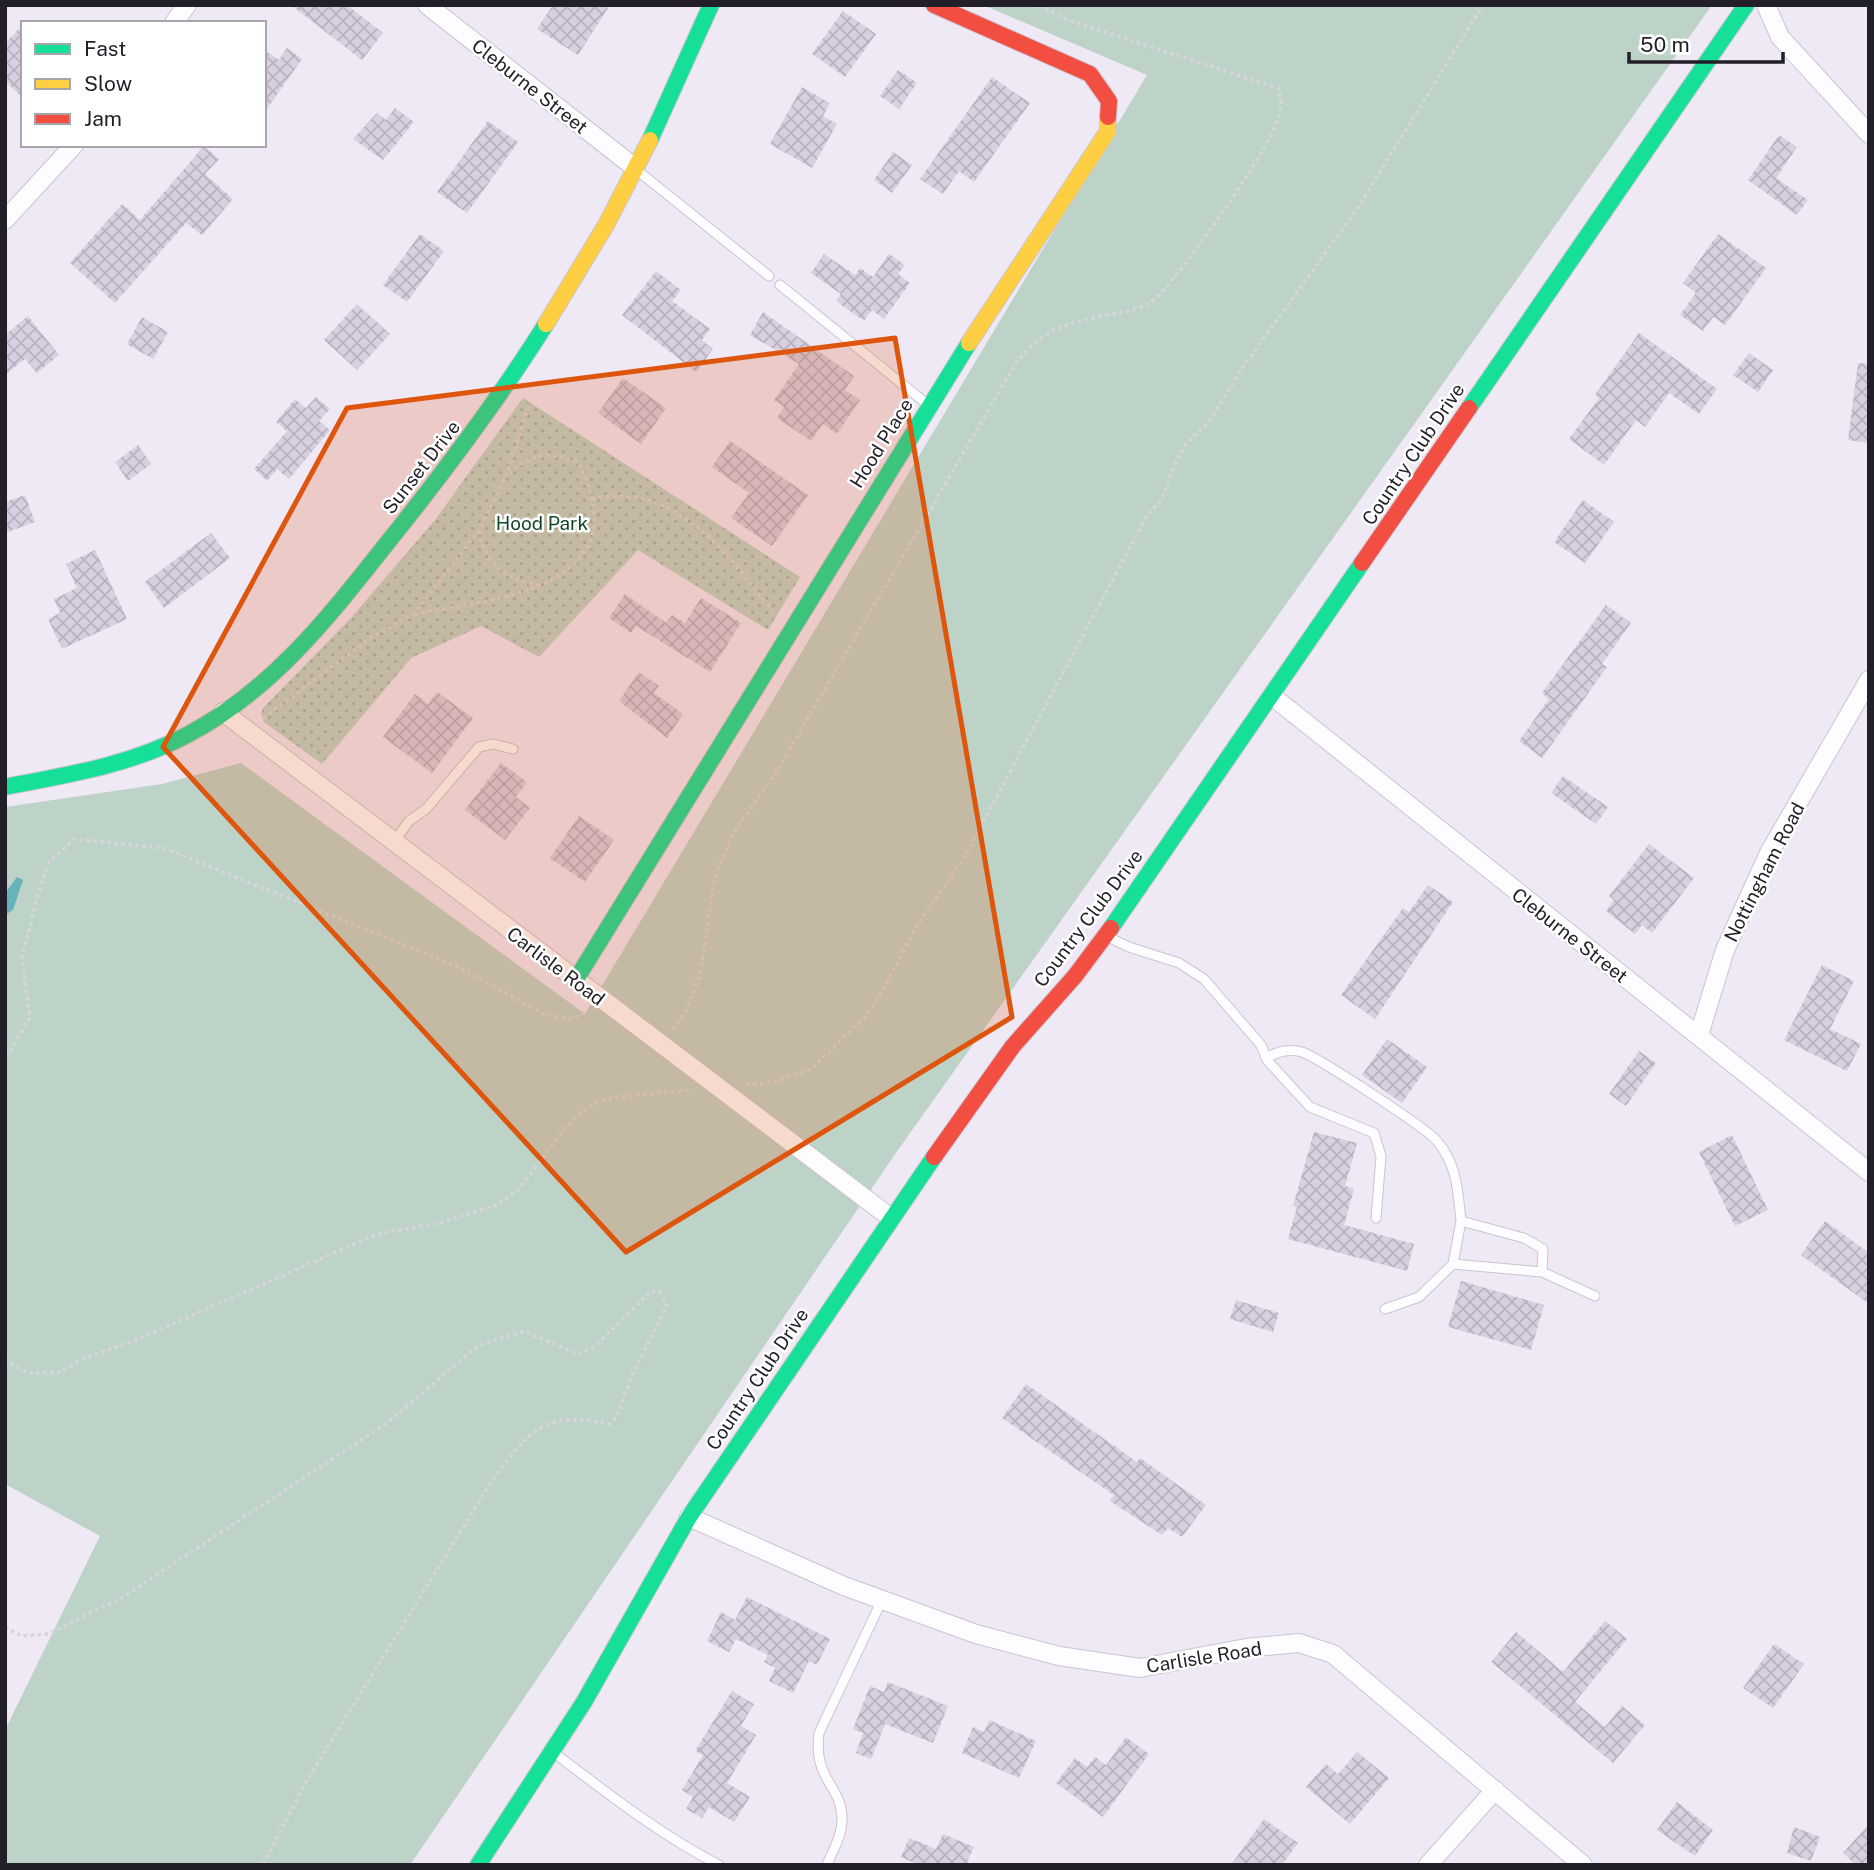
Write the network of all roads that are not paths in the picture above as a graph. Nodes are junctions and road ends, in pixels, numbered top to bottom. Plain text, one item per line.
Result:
1 (187, 5) edge
2 (427, 5) edge
3 (711, 5) edge
4 (934, 5) edge
5 (1746, 5) edge
6 (1766, 5) edge
7 (175, 21) edge
8 (1869, 134) edge
9 (72, 147) edge
10 (634, 167) junction
11 (5, 220) edge
12 (769, 276) dead end
13 (780, 285) dead end
14 (929, 405) junction
15 (1869, 680) edge
16 (1272, 696) junction
17 (223, 712) junction
18 (513, 749) dead end
19 (5, 788) edge
20 (394, 842) junction
21 (1105, 935) junction
22 (575, 981) junction
23 (1699, 1035) junction
24 (1266, 1058) junction
25 (1869, 1172) edge
26 (891, 1218) junction
27 (1376, 1218) dead end
28 (1461, 1222) junction
29 (1453, 1264) junction
30 (1542, 1272) junction
31 (1595, 1296) dead end
32 (1385, 1309) dead end
33 (689, 1517) junction
34 (882, 1600) junction
35 (553, 1752) junction
36 (1494, 1790) junction
37 (478, 1865) edge
38 (719, 1865) edge
39 (827, 1865) edge
40 (1428, 1865) edge
41 (1583, 1865) edge

1 - 7 street
2 - 10 street, Cleburne Street
3 - 10 street, Sunset Drive
4 - 14 street, Hood Place
5 - 16 street, Country Club Drive
6 - 8 street
9 - 11 street
10 - 12 lane
10 - 17 street, Sunset Drive
13 - 14 lane
14 - 22 street, Hood Place
15 - 23 street, Nottingham Road
16 - 21 street, Country Club Drive
16 - 23 street, Cleburne Street
17 - 19 street, Sunset Drive
17 - 20 street, Carlisle Road
18 - 20 lane
20 - 22 street, Carlisle Road
21 - 24 lane
21 - 26 street, Country Club Drive
22 - 26 street, Carlisle Road
23 - 25 street, Cleburne Street
24 - 27 lane
24 - 28 lane
26 - 33 street, Country Club Drive
28 - 29 lane
28 - 30 lane
29 - 30 lane
29 - 32 lane
30 - 31 lane
33 - 34 street, Carlisle Road
33 - 35 street, Country Club Drive
34 - 36 street, Carlisle Road
34 - 39 lane
35 - 37 street, Country Club Drive
35 - 38 lane
36 - 40 street
36 - 41 street, Carlisle Road

